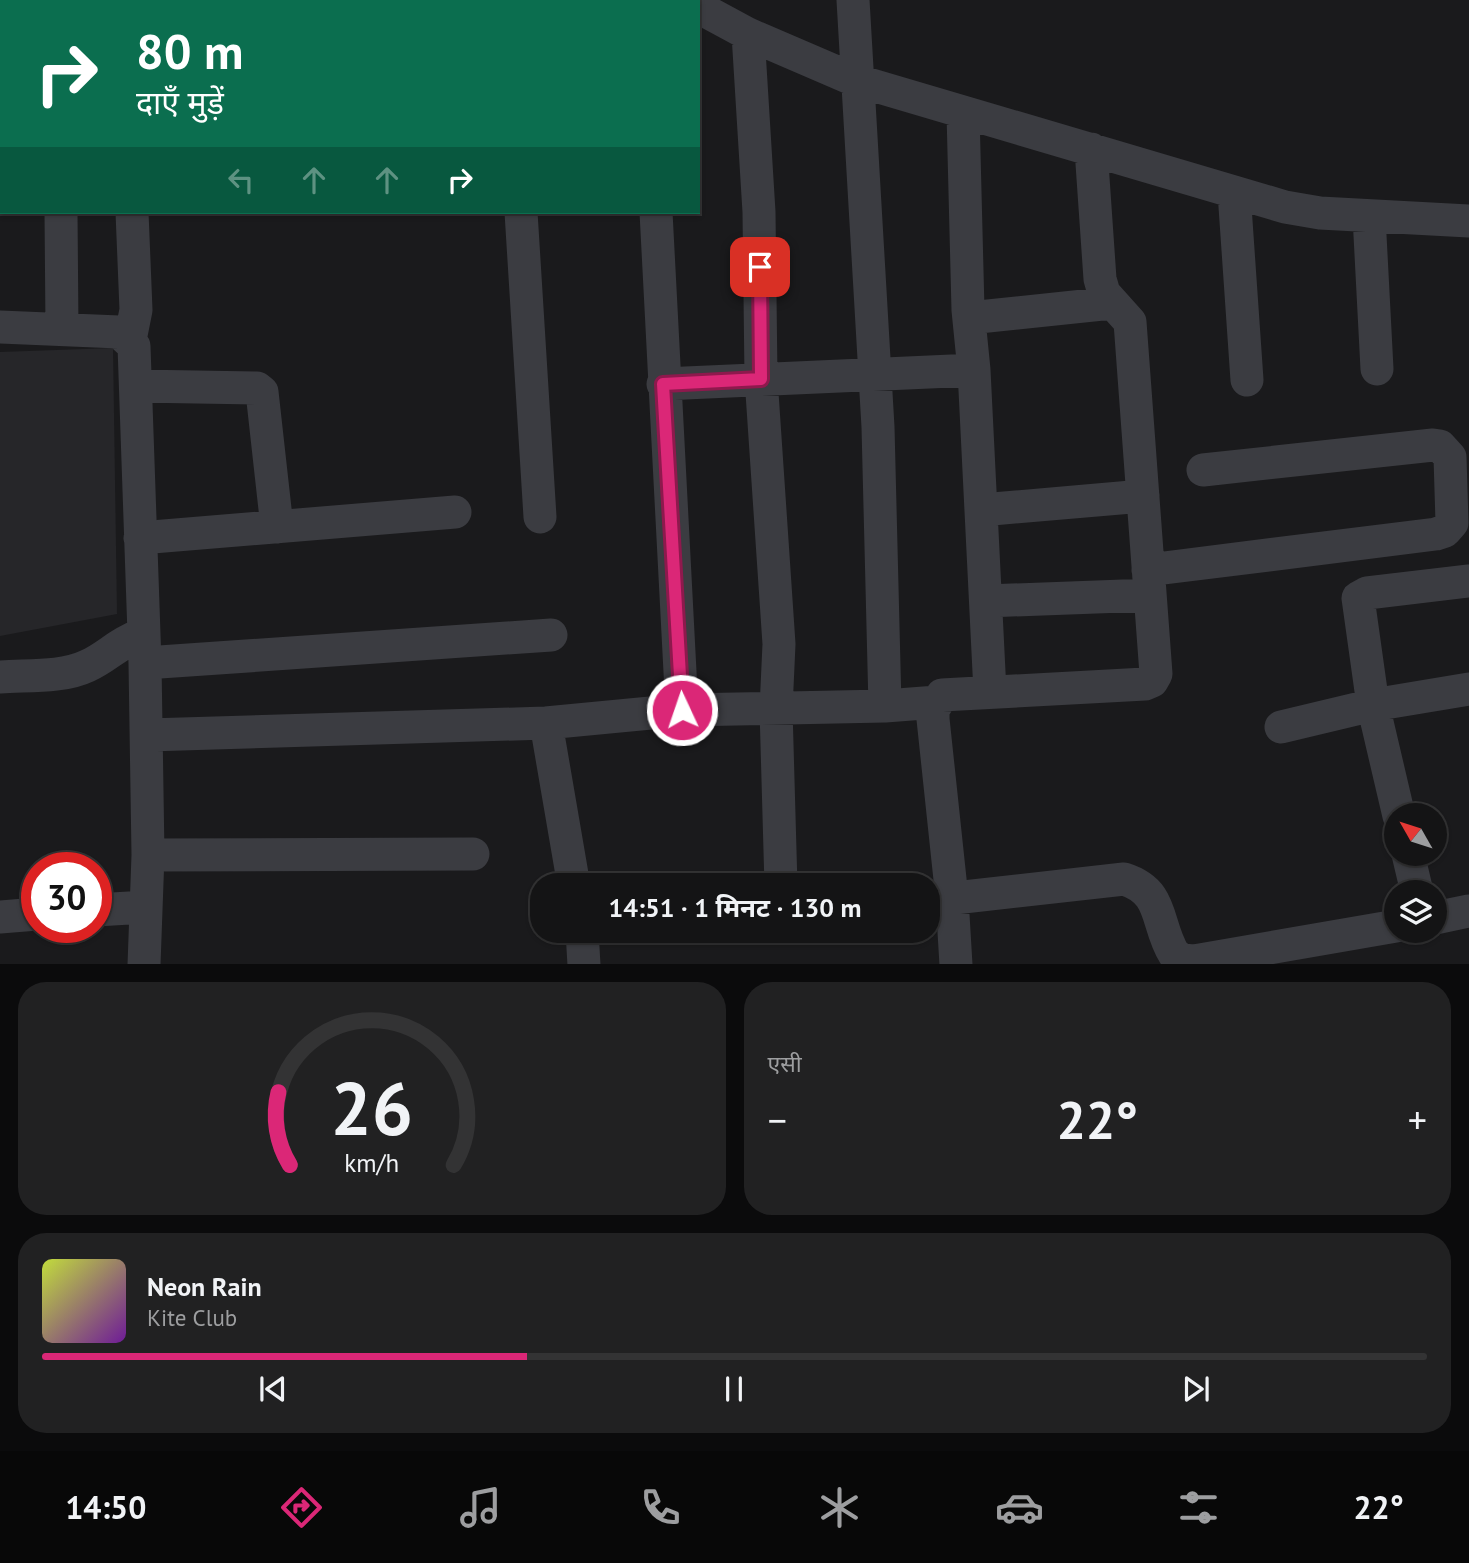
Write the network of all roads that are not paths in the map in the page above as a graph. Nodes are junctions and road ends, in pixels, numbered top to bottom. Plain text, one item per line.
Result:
1 (853, 0) edge
2 (700, 5) edge
3 (748, 34) junction
4 (855, 80) junction
5 (963, 113) junction
6 (1091, 149) junction
7 (1234, 192) junction
8 (61, 214) edge
9 (132, 214) edge
10 (522, 214) edge
11 (656, 214) edge
12 (1369, 216) junction
13 (1469, 221) edge
14 (1112, 303) junction
15 (969, 318) junction
16 (0, 327) edge
17 (62, 329) junction
18 (130, 340) junction
19 (1377, 369) dead end
20 (974, 370) junction
21 (874, 372) junction
22 (761, 379) junction
23 (1247, 380) dead end
24 (663, 384) junction
25 (136, 386) junction
26 (1203, 470) dead end
27 (1143, 496) junction
28 (981, 510) junction
29 (455, 512) dead end
30 (540, 517) dead end
31 (276, 527) junction
32 (140, 538) junction
33 (1469, 581) edge
34 (1149, 582) junction
35 (986, 601) junction
36 (551, 635) dead end
37 (144, 648) junction
38 (0, 677) edge
39 (1469, 689) edge
40 (990, 692) junction
41 (937, 702) junction
42 (1373, 705) junction
43 (886, 706) junction
44 (776, 709) junction
45 (682, 710) junction
46 (547, 723) junction
47 (1281, 727) dead end
48 (148, 735) junction
49 (1396, 803) edge
50 (473, 854) dead end
51 (148, 855) junction
52 (572, 873) edge
53 (781, 873) edge
54 (939, 873) edge
55 (940, 900) edge
56 (146, 907) junction
57 (112, 909) edge
58 (1469, 911) edge
59 (21, 915) edge
60 (1447, 916) edge
61 (0, 917) edge
62 (1384, 931) edge
63 (583, 943) edge
64 (1333, 951) edge
65 (144, 964) edge
66 (584, 964) edge
67 (956, 964) edge

1 - 4 street
2 - 3 street
3 - 4 street
3 - 22 street
4 - 5 street
4 - 21 street
5 - 6 street
5 - 15 street
6 - 7 street
6 - 14 street
7 - 12 street
7 - 23 street
8 - 17 street
9 - 18 street
10 - 30 street
11 - 24 street
12 - 13 street
12 - 19 street
14 - 15 street
14 - 27 street
15 - 20 street
16 - 17 street
17 - 18 street
18 - 25 street
20 - 21 street
20 - 28 street
21 - 22 street
21 - 43 street
22 - 24 street
22 - 44 street
24 - 45 street
25 - 31 street
25 - 32 street
26 - 34 street
27 - 28 street
27 - 34 street
28 - 35 street
29 - 31 street
31 - 32 street
32 - 37 street
33 - 42 street
34 - 35 street
34 - 40 street
35 - 40 street
36 - 37 street
37 - 38 street
37 - 48 street
39 - 42 street
40 - 41 street
41 - 43 street
41 - 54 street
42 - 47 street
42 - 49 street
43 - 44 street
44 - 45 street
44 - 53 street
45 - 46 street
46 - 48 street
46 - 52 street
48 - 51 street
50 - 51 street
51 - 56 street
55 - 64 street
55 - 67 street
56 - 57 street
56 - 65 street
58 - 60 street
59 - 61 street
62 - 64 street
63 - 66 street

